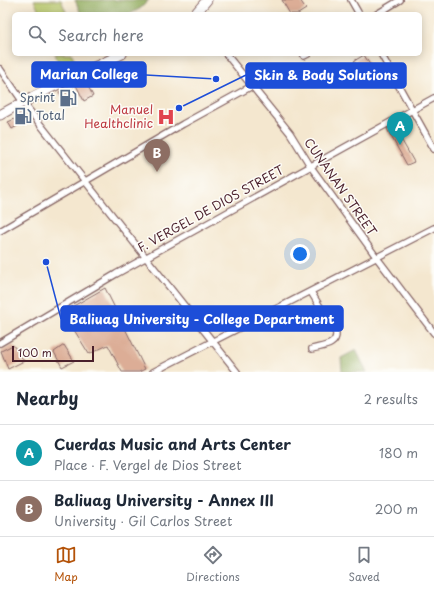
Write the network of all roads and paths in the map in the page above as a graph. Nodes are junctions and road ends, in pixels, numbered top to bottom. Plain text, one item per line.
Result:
1 (207, 0) edge
2 (351, 0) edge
3 (400, 0) edge
4 (197, 12) edge
5 (358, 12) edge
6 (380, 12) edge
7 (118, 56) edge
8 (228, 56) edge
9 (382, 56) edge
10 (0, 69) edge
11 (252, 86) junction
12 (434, 98) edge
13 (23, 102) junction
14 (413, 110) junction
15 (0, 115) edge
16 (434, 149) edge
17 (310, 167) junction
18 (85, 181) junction
19 (434, 228) edge
20 (0, 230) edge
21 (145, 258) junction
22 (377, 258) junction
23 (311, 292) junction
24 (434, 333) edge
25 (212, 342) junction
26 (0, 343) edge
27 (312, 349) dead end
28 (153, 372) edge
29 (237, 372) edge

1 - 4 main road
2 - 5 street
3 - 6 street
7 - 13 main road
8 - 11 street, CUNANAN STREET
9 - 14 street
10 - 13 street
11 - 17 street, CUNANAN STREET
11 - 18 street
12 - 14 street, F. VERGEL DE DIOS STREET
13 - 15 main road
13 - 18 street
14 - 16 street
14 - 17 street, F. VERGEL DE DIOS STREET
17 - 21 street, F. VERGEL DE DIOS STREET
17 - 22 street, CUNANAN STREET
18 - 20 street
18 - 21 street
19 - 22 street
21 - 25 street
21 - 26 street, F. VERGEL DE DIOS STREET
22 - 23 street
22 - 24 street, CUNANAN STREET
23 - 25 street
23 - 27 street
25 - 28 street
25 - 29 street

